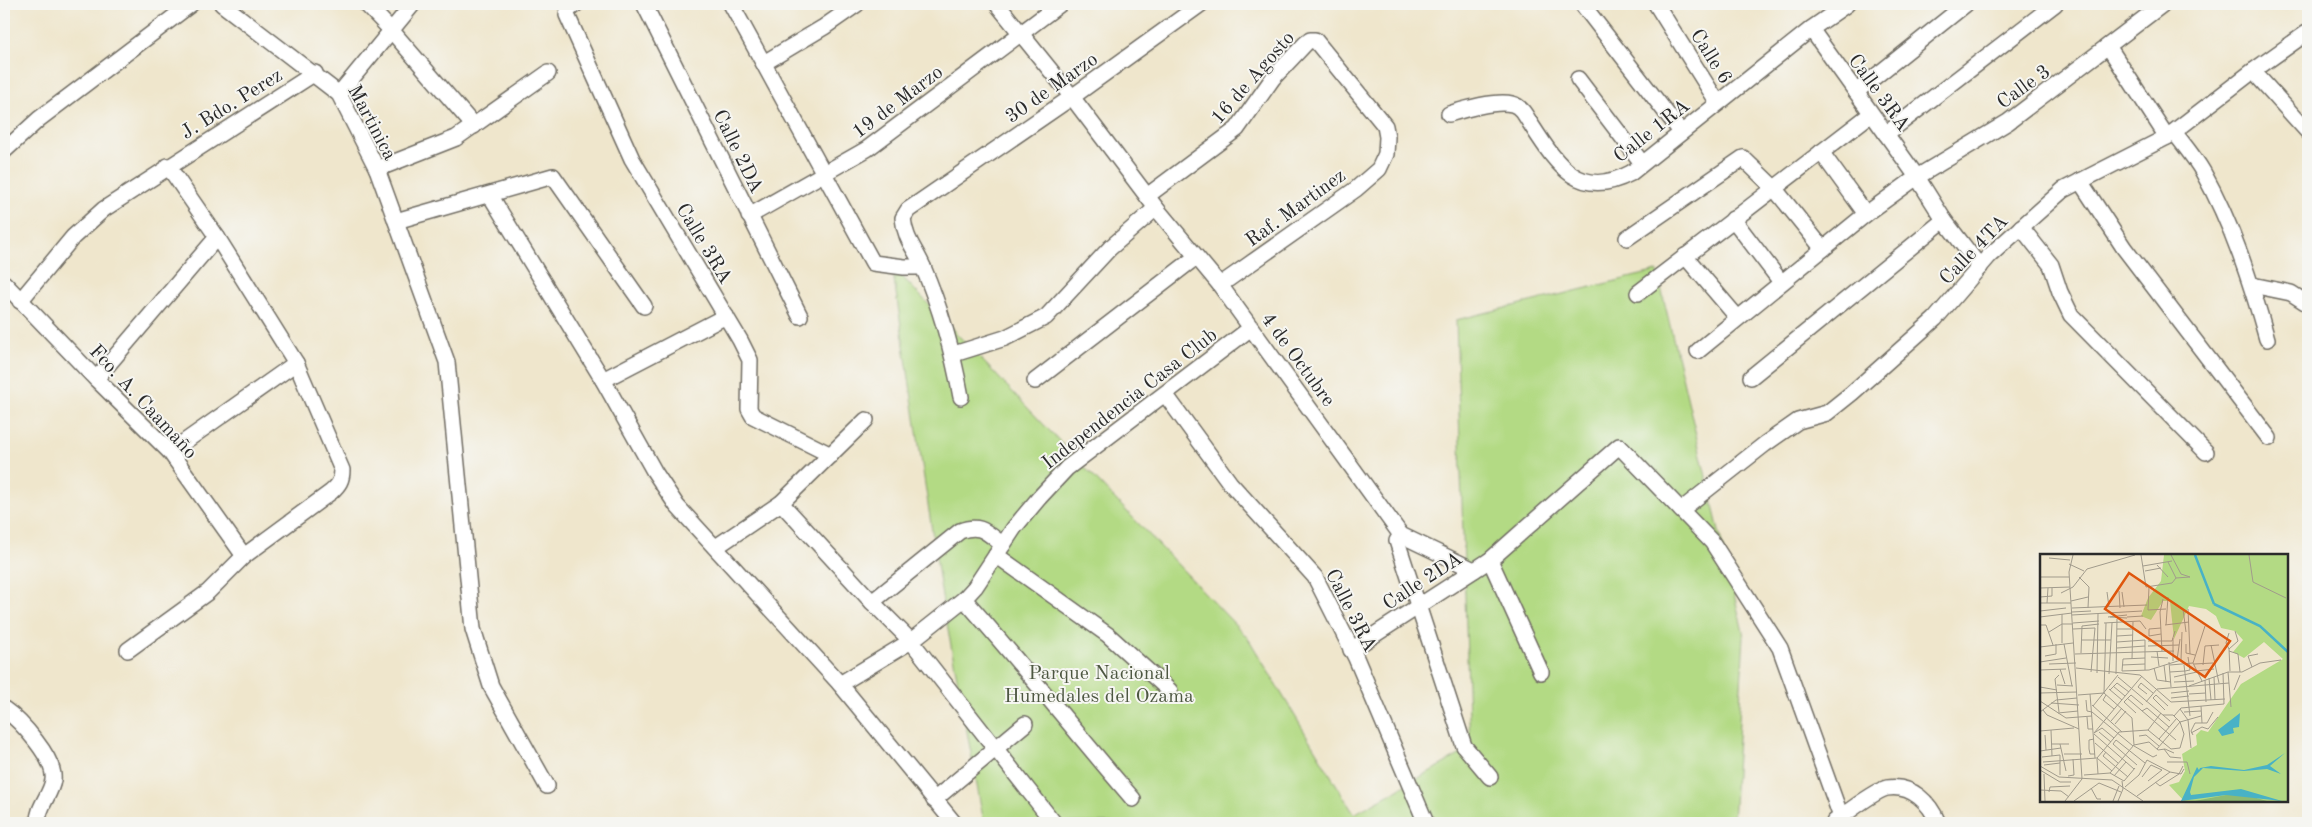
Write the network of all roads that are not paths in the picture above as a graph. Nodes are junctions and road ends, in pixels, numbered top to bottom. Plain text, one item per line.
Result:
1 (191, 4) edge
2 (222, 4) edge
3 (366, 4) edge
4 (413, 4) edge
5 (644, 4) edge
6 (732, 4) edge
7 (857, 4) edge
8 (997, 4) edge
9 (1060, 4) edge
10 (1201, 4) edge
11 (1582, 4) edge
12 (1656, 4) edge
13 (1848, 4) edge
14 (1966, 4) edge
15 (2055, 4) edge
16 (2163, 4) edge
17 (571, 9) edge
18 (1811, 29) junction
19 (391, 30) junction
20 (2308, 32) edge
21 (1021, 33) junction
22 (1315, 40) joint
23 (2108, 46) junction
24 (764, 63) junction
25 (2253, 71) junction
26 (315, 73) junction
27 (548, 73) dead end
28 (1578, 79) dead end
29 (1856, 92) junction
30 (340, 94) junction
31 (1072, 97) junction
32 (1718, 103) junction
33 (1449, 114) dead end
34 (1871, 114) junction
35 (474, 126) junction
36 (1681, 132) junction
37 (2308, 132) edge
38 (1886, 134) junction
39 (2171, 134) junction
40 (4, 150) edge
41 (1821, 152) junction
42 (1642, 163) junction
43 (168, 166) junction
44 (377, 169) junction
45 (822, 173) junction
46 (1917, 177) junction
47 (2080, 182) junction
48 (1774, 188) junction
49 (490, 195) junction
50 (1151, 202) junction
51 (1866, 214) junction
52 (749, 216) junction
53 (1733, 219) junction
54 (1944, 220) junction
55 (396, 221) junction
56 (2021, 228) junction
57 (217, 237) junction
58 (1627, 238) dead end
59 (1824, 249) junction
60 (1685, 256) junction
61 (1196, 257) junction
62 (923, 267) junction
63 (1980, 267) junction
64 (1781, 282) junction
65 (4, 284) edge
66 (1220, 285) junction
67 (2252, 285) junction
68 (1638, 292) dead end
69 (20, 301) junction
70 (2308, 304) edge
71 (644, 306) dead end
72 (726, 316) junction
73 (800, 316) dead end
74 (1737, 317) junction
75 (1251, 328) junction
76 (2267, 339) dead end
77 (1698, 351) dead end
78 (954, 354) junction
79 (296, 363) junction
80 (1751, 377) dead end
81 (96, 379) junction
82 (603, 380) junction
83 (1035, 382) dead end
84 (1165, 394) junction
85 (961, 398) dead end
86 (866, 420) dead end
87 (2269, 438) dead end
88 (170, 452) junction
89 (2206, 452) dead end
90 (831, 455) junction
91 (781, 503) junction
92 (1681, 510) junction
93 (1400, 535) junction
94 (716, 547) junction
95 (1000, 550) junction
96 (244, 556) junction
97 (1490, 560) junction
98 (1474, 570) junction
99 (964, 599) junction
100 (872, 602) junction
101 (1418, 607) junction
102 (911, 641) junction
103 (128, 650) dead end
104 (1352, 650) junction
105 (1541, 672) dead end
106 (840, 684) junction
107 (1170, 691) dead end
108 (4, 709) edge
109 (1025, 724) dead end
110 (996, 749) junction
111 (1490, 777) dead end
112 (547, 786) dead end
113 (934, 800) junction
114 (1133, 800) dead end
115 (1837, 820) edge
116 (38, 823) edge
117 (954, 823) edge
118 (1054, 823) edge
119 (1426, 823) edge
120 (1938, 823) edge

1 - 40 street
2 - 26 street, Martinica
3 - 19 street
4 - 19 street
5 - 52 street, Calle 2DA
6 - 24 street
7 - 24 street
8 - 21 street, 4 de Octubre
9 - 21 street, 19 de Marzo
10 - 31 street, 30 de Marzo
11 - 36 street
12 - 32 street, Calle 6
13 - 18 street, Calle 1RA
14 - 29 street
15 - 38 street
16 - 23 street, Calle 3
17 - 72 street, Calle 3RA
18 - 29 street, Calle 3RA
18 - 32 street, Calle 1RA
19 - 30 street
19 - 35 street
20 - 25 street, Calle 4TA
21 - 31 street, 4 de Octubre
21 - 45 street, 19 de Marzo
22 - 50 street, 16 de Agosto
22 - 66 street, Raf. Martinez
23 - 39 street
23 - 46 street, Calle 3
24 - 45 street
25 - 37 street
25 - 39 street, Calle 4TA
26 - 30 street, Martinica
26 - 43 street, J. Bdo. Perez
27 - 35 street
28 - 42 street
29 - 34 street, Calle 3RA
30 - 44 street, Martinica
31 - 50 street, 4 de Octubre
31 - 62 street, 30 de Marzo
32 - 36 street, Calle 1RA
33 - 42 street, Calle 1RA
34 - 38 street, Calle 3RA
34 - 41 street
35 - 44 street
36 - 42 street, Calle 1RA
38 - 46 street, Calle 3RA
39 - 47 street, Calle 4TA
39 - 67 street
41 - 48 street
41 - 51 street
43 - 57 street
43 - 69 street, J. Bdo. Perez
44 - 55 street, Martinica
45 - 52 street, 19 de Marzo
45 - 62 street
46 - 51 street, Calle 3
46 - 54 street, Calle 3RA
47 - 56 street, Calle 4TA
47 - 87 street
48 - 53 street
48 - 58 street
48 - 59 street
49 - 55 street
49 - 71 street
49 - 82 street
50 - 61 street, 4 de Octubre
50 - 78 street, 16 de Agosto
51 - 59 street, Calle 3
52 - 73 street, Calle 2DA
53 - 60 street
53 - 64 street
54 - 63 street, Calle 3RA
54 - 80 street
55 - 112 street, Martinica
56 - 63 street, Calle 4TA
56 - 89 street
57 - 79 street
57 - 81 street
59 - 64 street, Calle 3
60 - 68 street
60 - 74 street
61 - 66 street, 4 de Octubre
61 - 83 street
62 - 78 street
63 - 92 street, Calle 4TA
64 - 74 street, Calle 3
65 - 69 street, Fco. A. Caamaño
66 - 75 street, 4 de Octubre
67 - 70 street
67 - 76 street
69 - 81 street, Fco. A. Caamaño
72 - 82 street
72 - 90 street, Calle 3RA
74 - 77 street, Calle 3
75 - 84 street, Independencia Casa Club
75 - 93 street, 4 de Octubre
78 - 85 street
79 - 88 street
79 - 96 street
81 - 88 street, Fco. A. Caamaño
82 - 94 street
84 - 95 street, Independencia Casa Club
84 - 104 street, Calle 3RA
86 - 90 street
88 - 96 street, Fco. A. Caamaño
90 - 91 street
91 - 94 street
91 - 100 street
92 - 97 street, Calle 2DA
92 - 115 street
93 - 98 street
93 - 101 street, 4 de Octubre
94 - 106 street
95 - 99 street, Independencia Casa Club
95 - 100 street
95 - 107 street
96 - 103 street
97 - 98 street, Calle 2DA
97 - 105 street
98 - 101 street, Calle 2DA
99 - 102 street, Independencia Casa Club
99 - 114 street
100 - 102 street
101 - 104 street, Calle 2DA
101 - 111 street, 4 de Octubre
102 - 106 street, Independencia Casa Club
102 - 110 street
104 - 119 street, Calle 3RA
106 - 113 street
108 - 116 street
109 - 110 street
110 - 113 street
110 - 118 street
113 - 117 street
115 - 120 street

